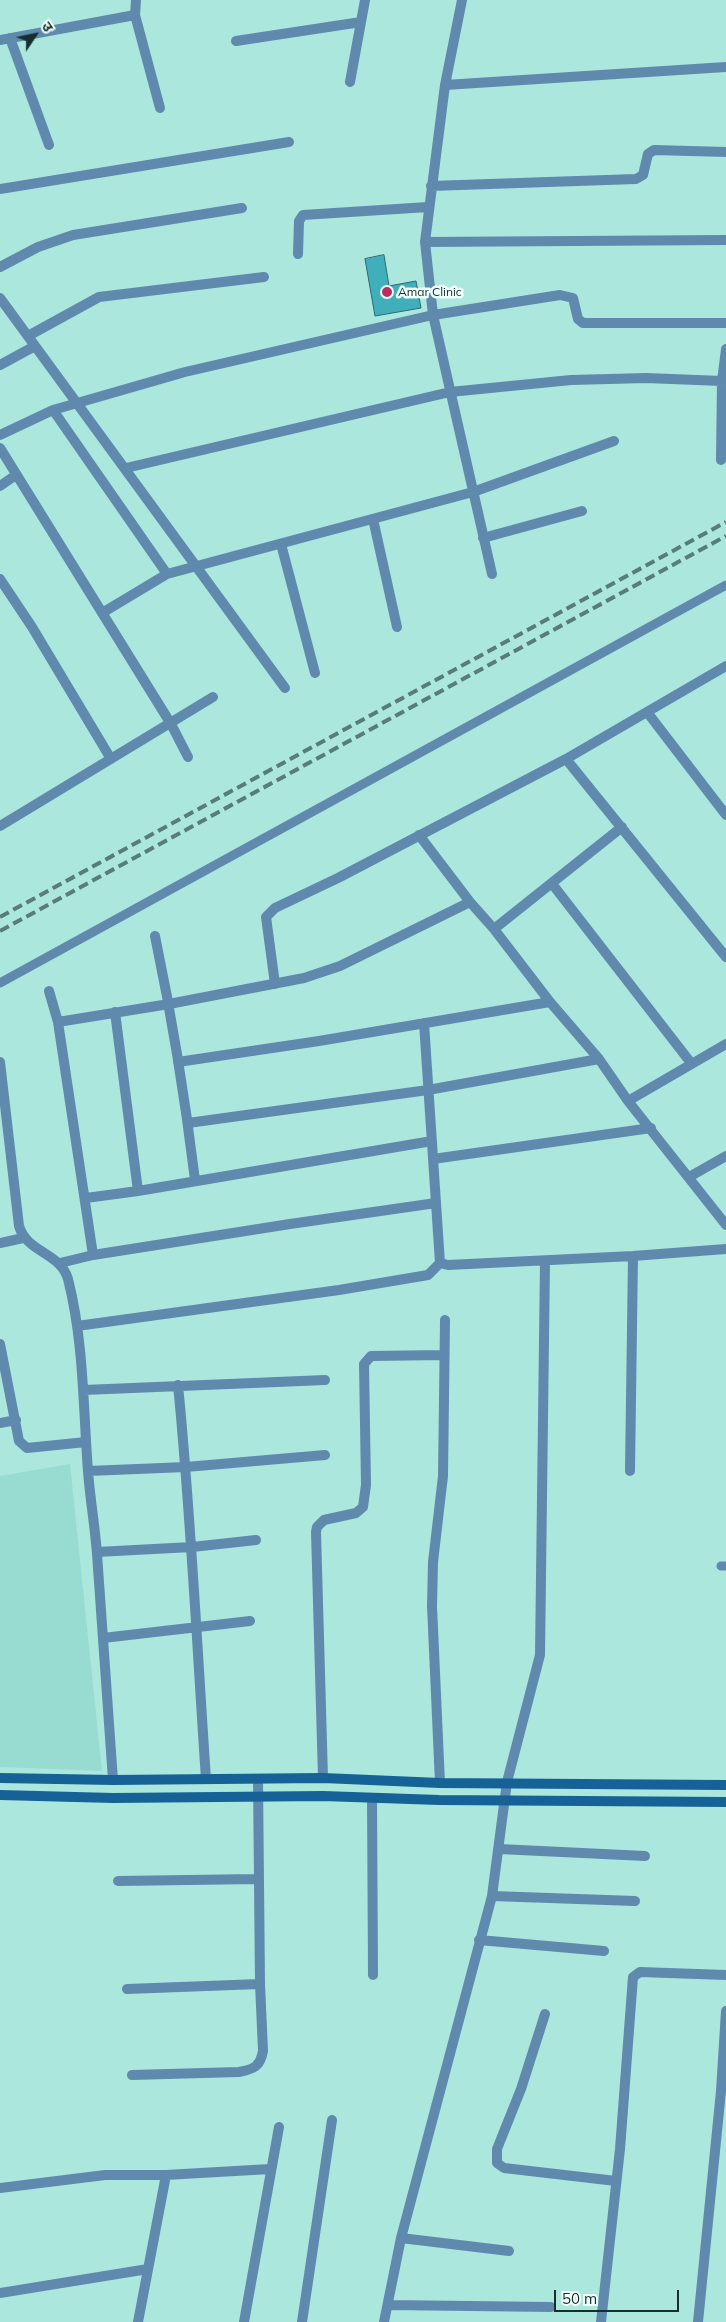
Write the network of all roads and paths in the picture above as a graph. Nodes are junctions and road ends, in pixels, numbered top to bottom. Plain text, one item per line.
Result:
1 (136, 0) edge
2 (365, 0) edge
3 (462, 0) edge
4 (135, 15) junction
5 (361, 22) junction
6 (5, 39) edge
7 (236, 41) dead end
8 (726, 67) edge
9 (350, 82) dead end
10 (444, 85) junction
11 (160, 108) dead end
12 (289, 142) dead end
13 (49, 145) dead end
14 (726, 152) edge
15 (431, 186) junction
16 (0, 189) edge
17 (428, 207) junction
18 (242, 208) dead end
19 (726, 240) edge
20 (425, 242) junction
21 (298, 254) dead end
22 (0, 267) edge
23 (264, 277) dead end
24 (0, 298) edge
25 (433, 315) junction
26 (726, 323) edge
27 (28, 336) junction
28 (35, 346) junction
29 (726, 349) edge
30 (0, 365) edge
31 (722, 381) junction
32 (450, 392) junction
33 (76, 402) junction
34 (52, 410) junction
35 (0, 435) edge
36 (614, 442) dead end
37 (0, 448) edge
38 (721, 460) dead end
39 (126, 468) junction
40 (16, 476) junction
41 (0, 486) edge
42 (473, 492) junction
43 (582, 511) dead end
44 (373, 519) junction
45 (484, 538) junction
46 (281, 544) junction
47 (198, 566) junction
48 (168, 574) junction
49 (492, 574) dead end
50 (0, 579) edge
51 (726, 585) edge
52 (102, 613) junction
53 (396, 627) dead end
54 (726, 666) edge
55 (315, 673) dead end
56 (286, 688) dead end
57 (213, 697) dead end
58 (647, 712) junction
59 (171, 724) junction
60 (188, 756) dead end
61 (111, 759) junction
62 (566, 759) junction
63 (726, 815) edge
64 (0, 826) edge
65 (622, 827) junction
66 (419, 836) junction
67 (553, 884) junction
68 (470, 902) junction
69 (494, 929) junction
70 (156, 936) dead end
71 (726, 957) edge
72 (0, 983) edge
73 (275, 984) junction
74 (49, 991) dead end
75 (550, 1002) junction
76 (169, 1004) junction
77 (115, 1012) junction
78 (58, 1022) junction
79 (424, 1023) junction
80 (726, 1044) edge
81 (599, 1059) junction
82 (0, 1062) edge
83 (178, 1062) junction
84 (691, 1064) junction
85 (428, 1090) junction
86 (628, 1101) junction
87 (188, 1123) junction
88 (651, 1128) junction
89 (432, 1141) junction
90 (5, 1155) edge
91 (726, 1156) edge
92 (433, 1159) junction
93 (689, 1176) junction
94 (194, 1180) junction
95 (138, 1191) junction
96 (86, 1198) junction
97 (436, 1203) junction
98 (726, 1225) edge
99 (23, 1238) junction
100 (0, 1243) edge
101 (726, 1249) edge
102 (93, 1255) junction
103 (633, 1256) junction
104 (545, 1261) junction
105 (60, 1263) junction
106 (440, 1263) junction
107 (445, 1320) dead end
108 (77, 1326) junction
109 (0, 1344) edge
110 (444, 1355) junction
111 (325, 1380) dead end
112 (178, 1385) junction
113 (84, 1390) junction
114 (16, 1420) junction
115 (0, 1423) edge
116 (86, 1442) junction
117 (325, 1455) dead end
118 (186, 1467) junction
119 (88, 1471) junction
120 (630, 1471) dead end
121 (256, 1540) dead end
122 (192, 1547) junction
123 (97, 1552) junction
124 (250, 1621) dead end
125 (195, 1627) junction
126 (102, 1638) junction
127 (0, 1778) edge
128 (323, 1778) junction
129 (206, 1779) junction
130 (258, 1779) junction
131 (113, 1780) junction
132 (440, 1782) junction
133 (507, 1782) junction
134 (726, 1785) edge
135 (0, 1795) edge
136 (258, 1796) junction
137 (372, 1798) junction
138 (504, 1800) junction
139 (726, 1802) edge
140 (499, 1849) junction
141 (644, 1856) dead end
142 (258, 1879) junction
143 (118, 1881) dead end
144 (492, 1896) junction
145 (635, 1901) dead end
146 (479, 1940) junction
147 (604, 1951) dead end
148 (374, 1975) dead end
149 (726, 1975) edge
150 (260, 1984) junction
151 (127, 1989) dead end
152 (726, 2011) edge
153 (545, 2014) dead end
154 (132, 2075) dead end
155 (332, 2120) dead end
156 (279, 2127) dead end
157 (270, 2169) junction
158 (166, 2175) junction
159 (616, 2181) junction
160 (0, 2188) edge
161 (401, 2238) junction
162 (509, 2251) dead end
163 (148, 2269) junction
164 (0, 2293) edge
165 (388, 2305) junction
166 (551, 2307) dead end
167 (138, 2322) edge
168 (244, 2322) edge
169 (302, 2322) edge
170 (384, 2322) edge
171 (601, 2322) edge
172 (698, 2322) edge

1 - 4 street
2 - 5 street
3 - 10 street
4 - 6 street
4 - 11 street
5 - 7 street
5 - 9 street
6 - 13 street
8 - 10 street
10 - 15 street
12 - 16 street
14 - 15 street
15 - 17 street
17 - 20 street
17 - 21 street
18 - 22 street
19 - 20 street
20 - 25 street
23 - 27 street
24 - 27 street
25 - 26 street
25 - 32 street
25 - 33 street
27 - 28 street
28 - 30 street
28 - 33 street
29 - 31 street
31 - 32 street
31 - 38 street
32 - 39 street
32 - 42 street
33 - 34 street
33 - 39 street
34 - 35 street
34 - 48 street
36 - 42 street
37 - 40 street
39 - 47 street
40 - 41 street
40 - 52 street
42 - 44 street
42 - 45 street
43 - 45 street
44 - 46 street
44 - 53 street
45 - 49 street
46 - 47 street
46 - 55 street
47 - 48 street
47 - 56 street
48 - 52 street
50 - 61 street
51 - 72 lane
52 - 59 street
54 - 58 street
57 - 59 street
58 - 62 street
58 - 63 street
59 - 60 street
59 - 61 street
61 - 64 street
62 - 65 street
62 - 66 street
65 - 67 street
65 - 71 street
66 - 68 street
66 - 73 street
67 - 69 street
67 - 84 street
68 - 69 street
68 - 73 street
69 - 75 street
70 - 76 street
73 - 76 street
74 - 78 street
75 - 79 street
75 - 81 street
76 - 77 street
76 - 83 street
77 - 78 street
77 - 95 street
78 - 96 street
79 - 83 street
79 - 85 street
80 - 84 street
81 - 85 street
81 - 86 street
82 - 90 street
83 - 87 street
84 - 86 street
85 - 87 street
85 - 89 street
86 - 88 street
87 - 94 street
88 - 92 street
88 - 93 street
89 - 92 street
89 - 94 street
90 - 99 street
91 - 93 street
92 - 97 street
93 - 98 street
94 - 95 street
95 - 96 street
96 - 102 street
97 - 102 street
97 - 106 street
99 - 100 street
99 - 105 street
101 - 103 street
102 - 105 street
103 - 104 street
103 - 120 street
104 - 106 street
104 - 133 street
105 - 108 street
106 - 108 street
107 - 110 street
108 - 113 street
109 - 114 street
110 - 128 street
110 - 132 street
111 - 112 street
112 - 113 street
112 - 118 street
113 - 116 street
114 - 115 street
114 - 116 street
116 - 119 street
117 - 118 street
118 - 119 street
118 - 122 street
119 - 123 street
121 - 122 street
122 - 123 street
122 - 125 street
123 - 126 street
124 - 125 street
125 - 126 street
125 - 129 street
126 - 131 street
127 - 131 main road
128 - 130 main road
128 - 132 main road
129 - 130 main road
129 - 131 main road
130 - 136 street
132 - 133 main road
133 - 134 main road
133 - 138 street
135 - 136 main road
136 - 137 main road
136 - 142 street
137 - 138 main road
137 - 148 street
138 - 139 main road
138 - 140 street
140 - 141 street
140 - 144 street
142 - 143 street
142 - 150 street
144 - 145 street
144 - 146 street
146 - 147 street
146 - 161 street
149 - 159 street
150 - 151 street
150 - 154 street
152 - 172 street
153 - 159 street
155 - 169 street
156 - 157 street
157 - 158 street
157 - 168 street
158 - 160 street
158 - 163 street
159 - 171 street
161 - 162 street
161 - 165 street
163 - 164 street
163 - 167 street
165 - 166 street
165 - 170 street

